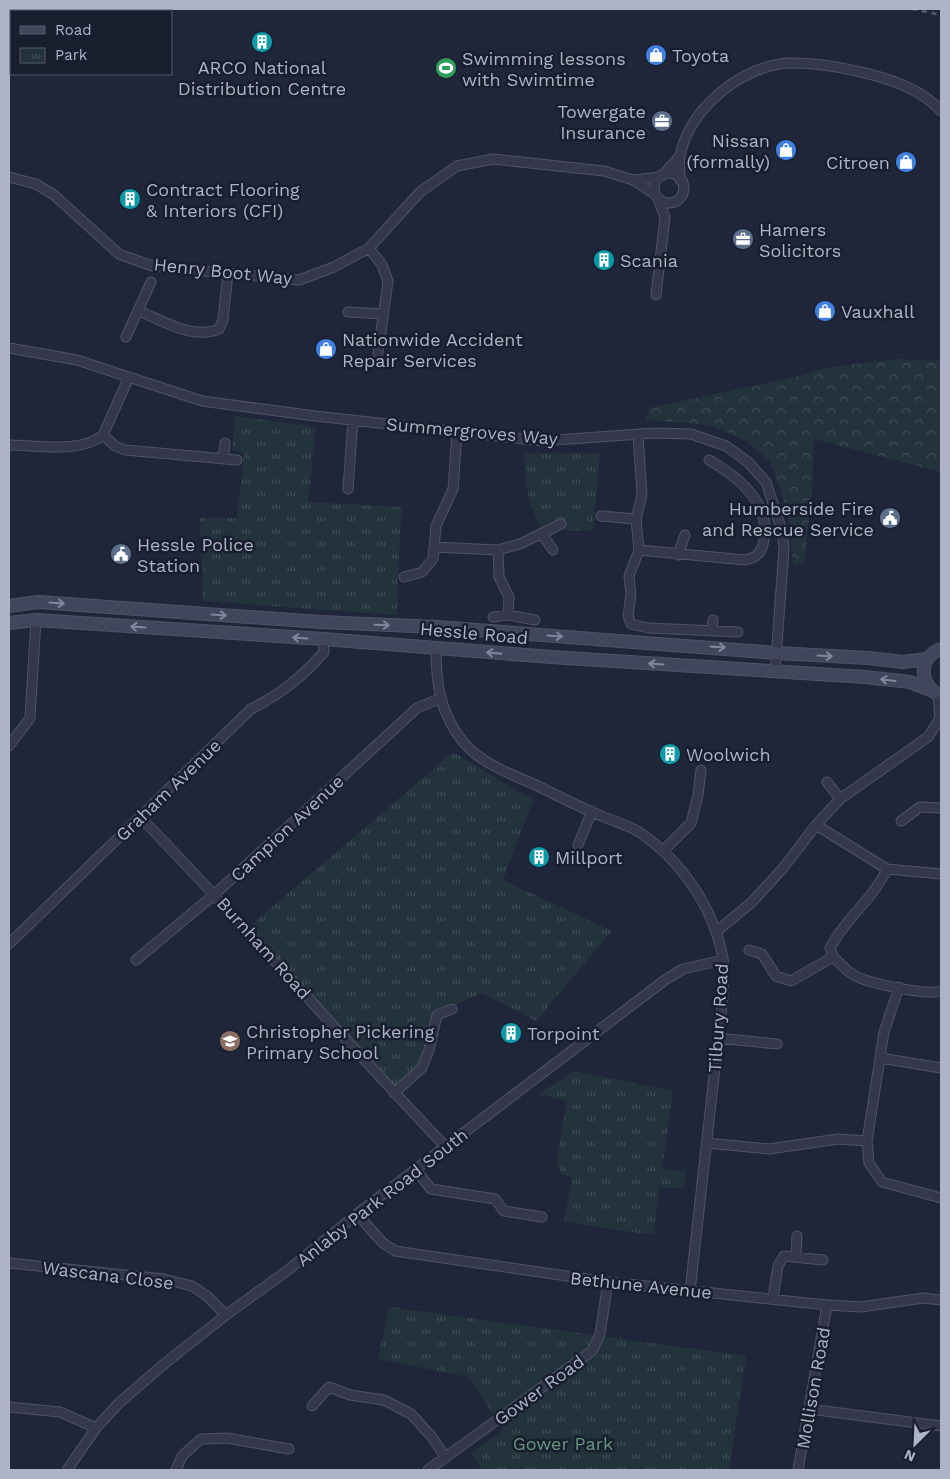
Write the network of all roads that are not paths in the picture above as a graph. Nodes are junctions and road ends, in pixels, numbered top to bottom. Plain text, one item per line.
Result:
1 (941, 111) edge
2 (680, 156) junction
3 (661, 176) junction
4 (9, 177) edge
5 (633, 180) junction
6 (680, 180) junction
7 (657, 197) junction
8 (676, 201) junction
9 (665, 217) junction
10 (369, 248) junction
11 (228, 273) junction
12 (152, 282) dead end
13 (656, 295) dead end
14 (139, 311) junction
15 (348, 312) dead end
16 (382, 314) junction
17 (126, 337) dead end
18 (9, 348) edge
19 (378, 353) dead end
20 (129, 377) junction
21 (353, 420) junction
22 (457, 433) junction
23 (103, 435) junction
24 (638, 435) junction
25 (224, 443) dead end
26 (9, 445) edge
27 (223, 459) junction
28 (237, 460) dead end
29 (709, 460) dead end
30 (348, 490) dead end
31 (601, 516) dead end
32 (636, 519) junction
33 (561, 524) dead end
34 (542, 534) junction
35 (684, 535) dead end
36 (434, 547) junction
37 (498, 550) junction
38 (553, 550) dead end
39 (639, 550) junction
40 (678, 555) junction
41 (404, 577) dead end
42 (9, 606) edge
43 (508, 615) junction
44 (493, 617) dead end
45 (36, 620) junction
46 (535, 620) dead end
47 (713, 620) dead end
48 (9, 623) edge
49 (712, 630) junction
50 (738, 632) dead end
51 (322, 639) junction
52 (941, 640) edge
53 (436, 648) junction
54 (776, 653) junction
55 (934, 654) edge
56 (775, 672) junction
57 (938, 694) edge
58 (439, 698) junction
59 (941, 718) edge
60 (9, 746) edge
61 (700, 770) dead end
62 (827, 782) dead end
63 (840, 799) junction
64 (941, 808) edge
65 (592, 811) junction
66 (140, 817) junction
67 (901, 821) dead end
68 (816, 825) junction
69 (578, 845) dead end
70 (663, 850) junction
71 (887, 869) junction
72 (941, 874) edge
73 (215, 894) junction
74 (716, 932) junction
75 (9, 944) edge
76 (749, 950) dead end
77 (833, 958) junction
78 (136, 960) dead end
79 (723, 960) junction
80 (899, 987) junction
81 (941, 990) edge
82 (452, 1009) dead end
83 (718, 1038) junction
84 (778, 1044) dead end
85 (880, 1058) junction
86 (941, 1068) edge
87 (394, 1093) junction
88 (866, 1141) junction
89 (707, 1143) junction
90 (446, 1147) junction
91 (416, 1170) junction
92 (941, 1198) edge
93 (357, 1214) junction
94 (542, 1217) dead end
95 (798, 1236) dead end
96 (796, 1256) junction
97 (824, 1260) dead end
98 (9, 1263) edge
99 (608, 1282) junction
100 (690, 1291) junction
101 (773, 1298) junction
102 (941, 1300) edge
103 (827, 1305) junction
104 (226, 1315) junction
105 (312, 1406) dead end
106 (9, 1407) edge
107 (809, 1409) junction
108 (941, 1426) edge
109 (96, 1428) junction
110 (289, 1449) dead end
111 (445, 1457) junction
112 (67, 1470) edge
113 (176, 1470) edge
114 (428, 1470) edge
115 (798, 1470) edge

1 - 2 street
2 - 3 street
2 - 6 street
3 - 5 street
3 - 6 street
3 - 7 street
4 - 11 street, Henry Boot Way
5 - 7 street
5 - 10 street, Henry Boot Way
6 - 8 street
7 - 8 street
7 - 9 street
8 - 9 street
9 - 13 street
10 - 11 street, Henry Boot Way
10 - 16 street
11 - 14 street
12 - 14 street
14 - 17 street
15 - 16 street
16 - 19 street
18 - 20 street, Summergroves Way
20 - 21 street, Summergroves Way
20 - 23 street
21 - 22 street, Summergroves Way
21 - 30 street
22 - 24 street, Summergroves Way
22 - 36 street
23 - 26 street
23 - 27 street
24 - 32 street
24 - 54 street, Summergroves Way
25 - 27 street
27 - 28 street
29 - 40 street
31 - 32 street
32 - 39 street
33 - 34 street
34 - 37 street
34 - 38 street
35 - 40 street
36 - 37 street
36 - 41 street
37 - 43 street
39 - 40 street
39 - 49 street
42 -> 54 street, Hessle Road
43 - 44 street
43 - 46 street
45 - 48 street, Hessle Road
51 -> 45 street, Hessle Road
45 - 60 street
47 - 49 street
49 - 50 street
51 - 53 street, Hessle Road
51 - 66 street, Graham Avenue
52 - 55 street
56 -> 53 street, Hessle Road
53 - 58 street, Tilbury Road
54 -> 55 street, Hessle Road
54 - 56 street, Summergroves Way
55 - 57 street
57 -> 56 street, Hessle Road
57 - 59 street
58 - 65 street, Tilbury Road
58 - 73 street, Campion Avenue
59 - 63 street
61 - 70 street
62 - 63 street
63 - 68 street
64 - 67 street
65 - 69 street
65 - 70 street, Tilbury Road
66 - 73 street, Burnham Road
66 - 75 street, Graham Avenue
68 - 71 street
68 - 74 street
70 - 74 street, Tilbury Road
71 - 72 street
71 - 77 street
73 - 78 street, Campion Avenue
73 - 87 street, Burnham Road
74 - 79 street, Tilbury Road
76 - 77 street
77 - 80 street
79 - 83 street, Tilbury Road
79 - 90 street, Anlaby Park Road South
80 - 81 street
80 - 85 street
82 - 87 street
83 - 84 street
83 - 89 street, Tilbury Road
85 - 86 street
85 - 88 street
87 - 90 street, Burnham Road
88 - 89 street
88 - 92 street
89 - 100 street, Tilbury Road
90 - 91 street, Anlaby Park Road South
91 - 93 street, Anlaby Park Road South
91 - 94 street
93 - 99 street, Bethune Avenue
93 - 104 street, Anlaby Park Road South
95 - 96 street
96 - 97 street
96 - 101 street
98 - 104 street, Wascana Close
99 - 100 street, Bethune Avenue
99 - 111 street, Gower Road
100 - 101 street, Bethune Avenue
101 - 103 street, Bethune Avenue
102 - 103 street, Bethune Avenue
103 - 107 street, Mollison Road
104 - 109 street, Anlaby Park Road South
105 - 111 street
106 - 109 street
107 - 108 street
107 - 115 street, Mollison Road
109 - 112 street, Anlaby Park Road South
110 - 113 street
111 - 114 street, Gower Road

